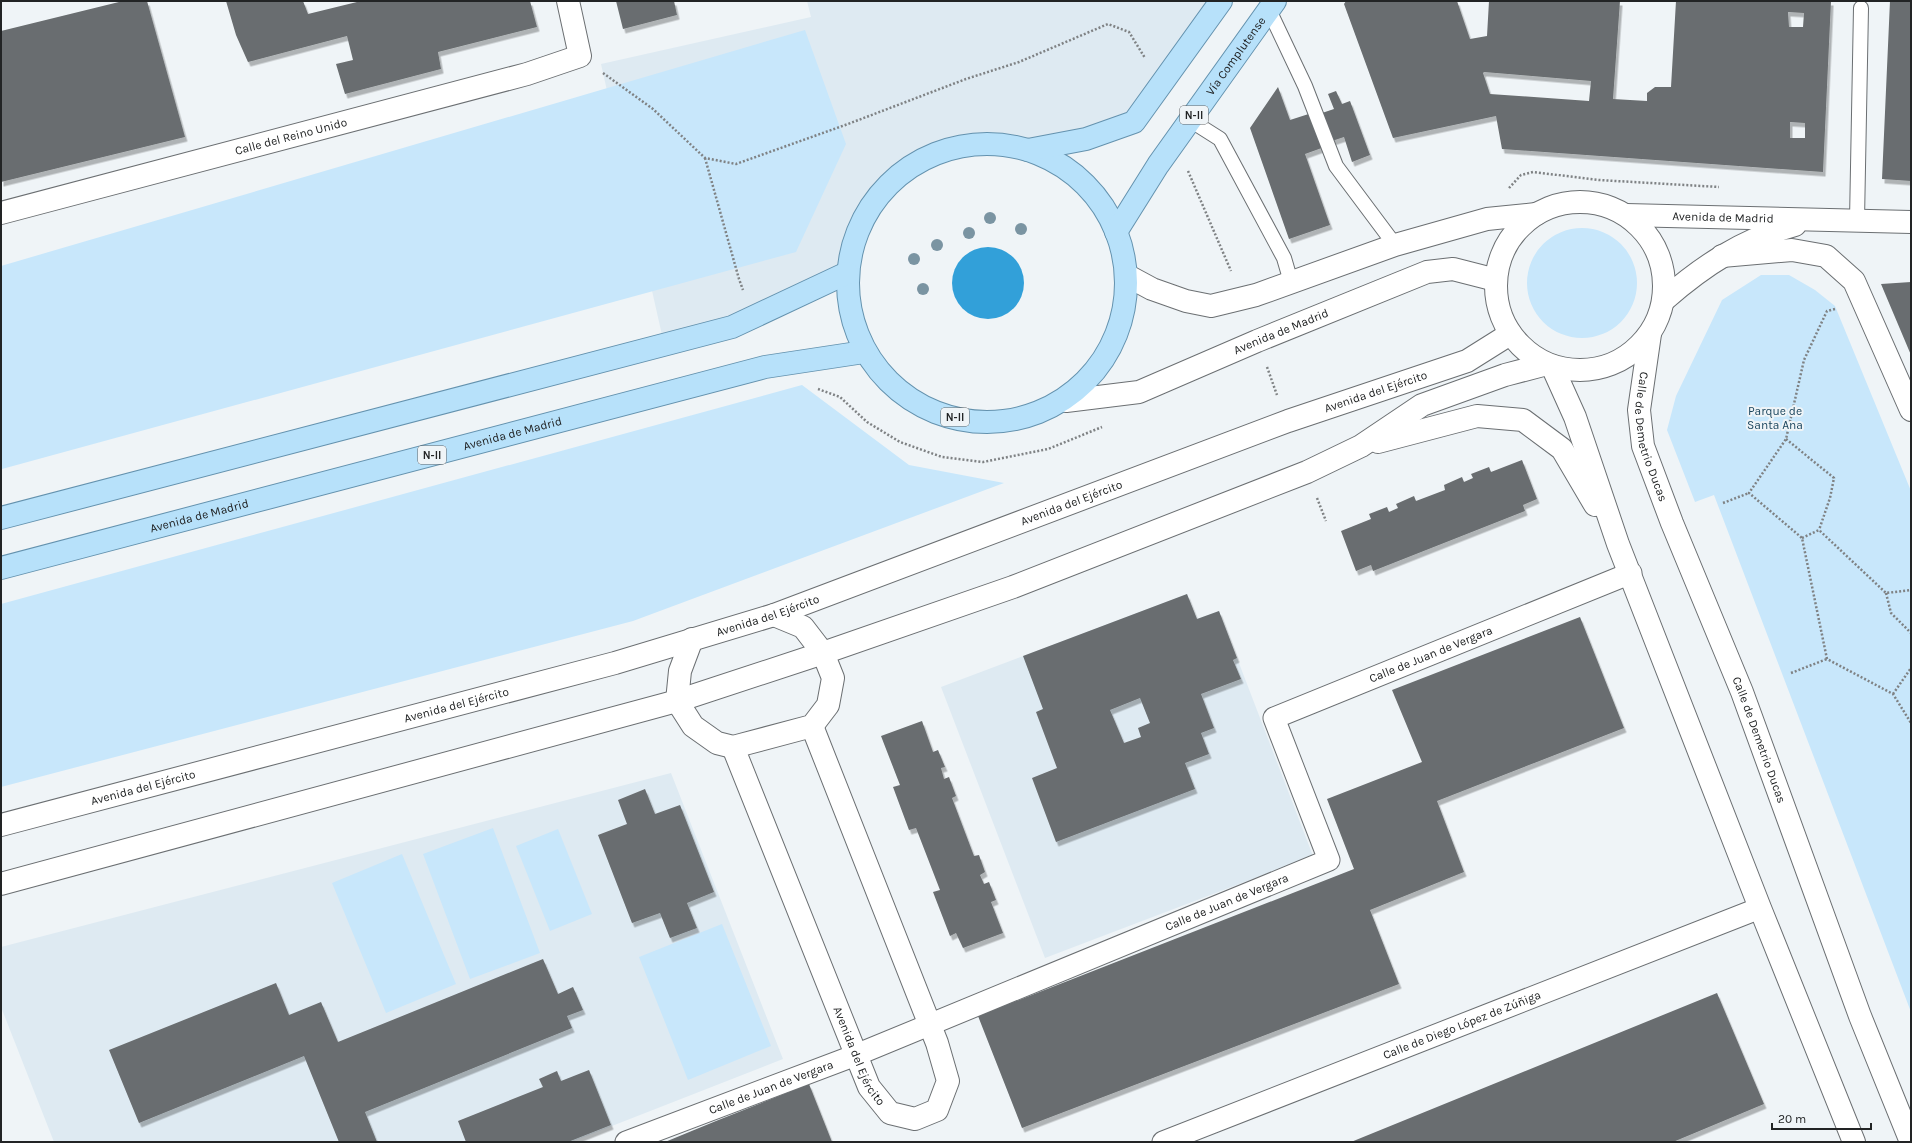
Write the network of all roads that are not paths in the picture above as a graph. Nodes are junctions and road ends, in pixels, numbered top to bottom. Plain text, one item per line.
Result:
1 (568, 1) edge
2 (1221, 1) edge
3 (1272, 6) edge
4 (1861, 8) dead end
5 (1190, 120) junction
6 (1028, 150) junction
7 (1, 213) edge
8 (1536, 214) junction
9 (1626, 215) junction
10 (1820, 219) junction
11 (1857, 220) junction
12 (1911, 222) edge
13 (1116, 232) junction
14 (1395, 245) junction
15 (1722, 256) junction
16 (847, 273) junction
17 (1126, 276) junction
18 (1496, 280) junction
19 (1292, 282) junction
20 (1664, 300) junction
21 (1510, 334) junction
22 (1650, 334) junction
23 (864, 352) junction
24 (1550, 365) junction
25 (1066, 401) junction
26 (1911, 410) edge
27 (1361, 446) junction
28 (1, 518) edge
29 (1618, 544) junction
30 (1, 568) edge
31 (1631, 573) junction
32 (774, 615) junction
33 (692, 639) junction
34 (823, 653) junction
35 (677, 701) junction
36 (812, 726) junction
37 (733, 747) junction
38 (1, 825) edge
39 (1, 884) edge
40 (1760, 908) junction
41 (930, 1026) junction
42 (856, 1055) junction
43 (626, 1142) edge
44 (1163, 1142) edge
45 (1854, 1142) edge
46 (1911, 1142) edge

1 - 7 street, Calle del Reino Unido
2 - 6 main road, N-II
3 - 5 main road, Vía Complutense / N-II
3 - 14 lane
4 - 11 lane
5 - 13 main road, Vía Complutense / N-II
5 - 19 lane
6 - 13 main road, N-II
6 - 16 main road, N-II
8 - 9 street
8 - 14 street
8 - 18 street
9 - 10 street, Avenida de Madrid
9 - 20 street
10 - 11 street, Avenida de Madrid
10 - 15 street, Avenida de Madrid
11 - 12 street, Avenida de Madrid
13 - 17 main road, N-II
14 - 19 street
15 - 20 street, Avenida de Madrid
15 - 26 street
16 - 23 main road, N-II
16 - 28 main road
17 - 19 street
17 - 25 main road, N-II
18 - 21 street
18 - 25 street, Avenida de Madrid
20 - 22 street
21 - 24 street
21 - 32 street, Avenida del Ejército
22 - 24 street
22 - 46 street, Calle de Demetrio Ducas
23 - 25 main road, N-II
23 - 30 main road, Avenida de Madrid / N-II
24 - 27 street
24 - 29 street
27 - 29 street
27 - 34 street
29 - 31 street
31 - 40 street
31 - 41 street, Calle de Juan de Vergara
32 - 33 street, Avenida del Ejército
32 - 34 street
33 - 35 street
33 - 38 street, Avenida del Ejército
34 - 35 street
34 - 36 street
35 - 37 street
35 - 39 street
36 - 37 street
36 - 41 street, Avenida del Ejército
37 - 42 street, Avenida del Ejército
40 - 44 street, Calle de Diego López de Zúñiga
40 - 45 street
41 - 42 street, Calle de Juan de Vergara
41 - 42 street, Avenida del Ejército
42 - 43 street, Calle de Juan de Vergara

